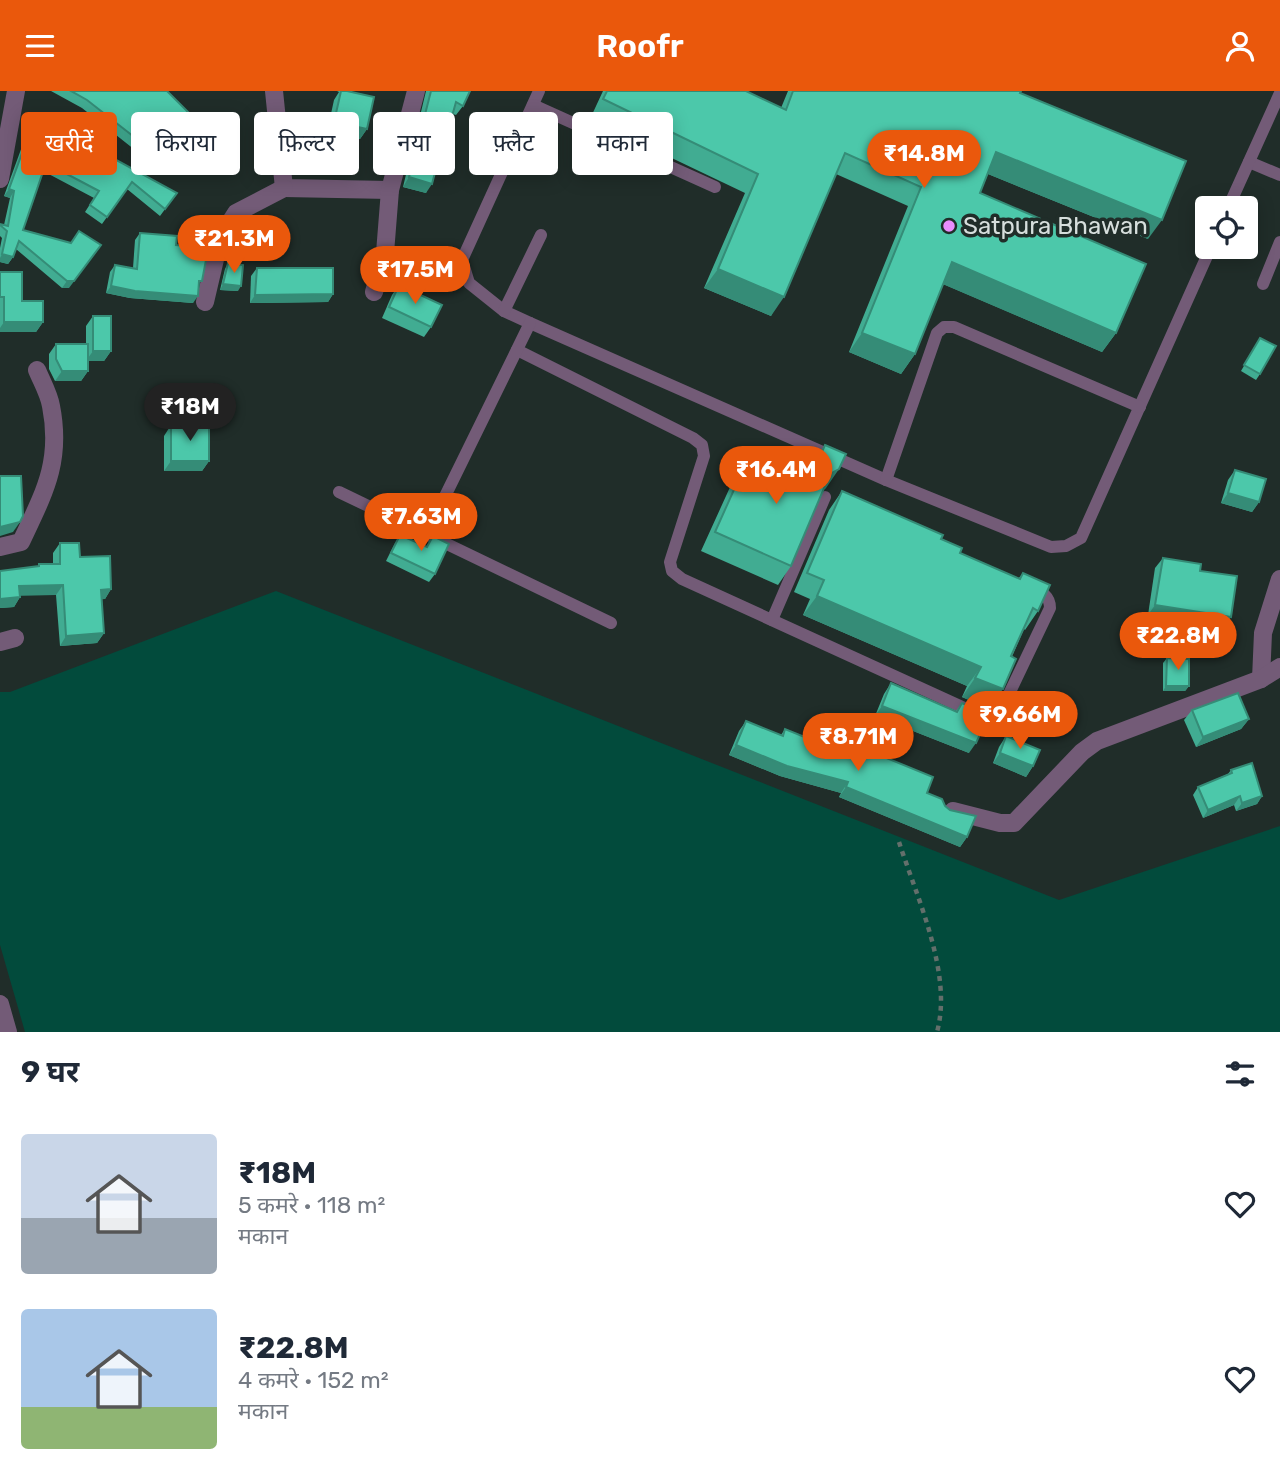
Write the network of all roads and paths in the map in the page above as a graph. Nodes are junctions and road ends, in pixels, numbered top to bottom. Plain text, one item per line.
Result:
1 (16, 91) edge
2 (274, 91) edge
3 (417, 91) edge
4 (539, 91) edge
5 (1280, 93) edge
6 (533, 105) junction
7 (1249, 162) junction
8 (1280, 175) edge
9 (0, 179) edge
10 (715, 187) dead end
11 (284, 188) junction
12 (390, 190) junction
13 (1233, 196) edge
14 (541, 235) dead end
15 (1280, 242) edge
16 (1206, 259) edge
17 (1264, 284) dead end
18 (374, 292) dead end
19 (205, 302) dead end
20 (504, 311) junction
21 (530, 323) junction
22 (517, 350) junction
23 (37, 370) dead end
24 (1140, 407) junction
25 (886, 480) junction
26 (339, 492) dead end
27 (825, 497) edge
28 (427, 533) junction
29 (0, 547) edge
30 (1280, 579) edge
31 (1019, 583) edge
32 (772, 620) junction
33 (611, 623) dead end
34 (1280, 667) edge
35 (1261, 679) junction
36 (946, 809) edge
37 (899, 842) dead end
38 (0, 1005) edge
39 (8, 1032) edge
40 (937, 1032) edge

1 - 9 street
2 - 11 street
3 - 12 street
4 - 6 lane
5 - 7 lane
6 - 10 lane
6 - 20 lane
7 - 8 lane
7 - 13 lane
11 - 12 street
11 - 19 street
12 - 18 street
14 - 20 lane
15 - 17 lane
16 - 24 lane
20 - 21 lane
21 - 22 lane
21 - 25 lane
22 - 28 lane
22 - 32 lane
23 - 29 street
24 - 25 lane
24 - 25 lane
26 - 28 lane
27 - 32 lane
28 - 33 lane
30 - 35 street
31 - 32 lane
34 - 35 street
35 - 36 street
37 - 40 path
38 - 39 street

